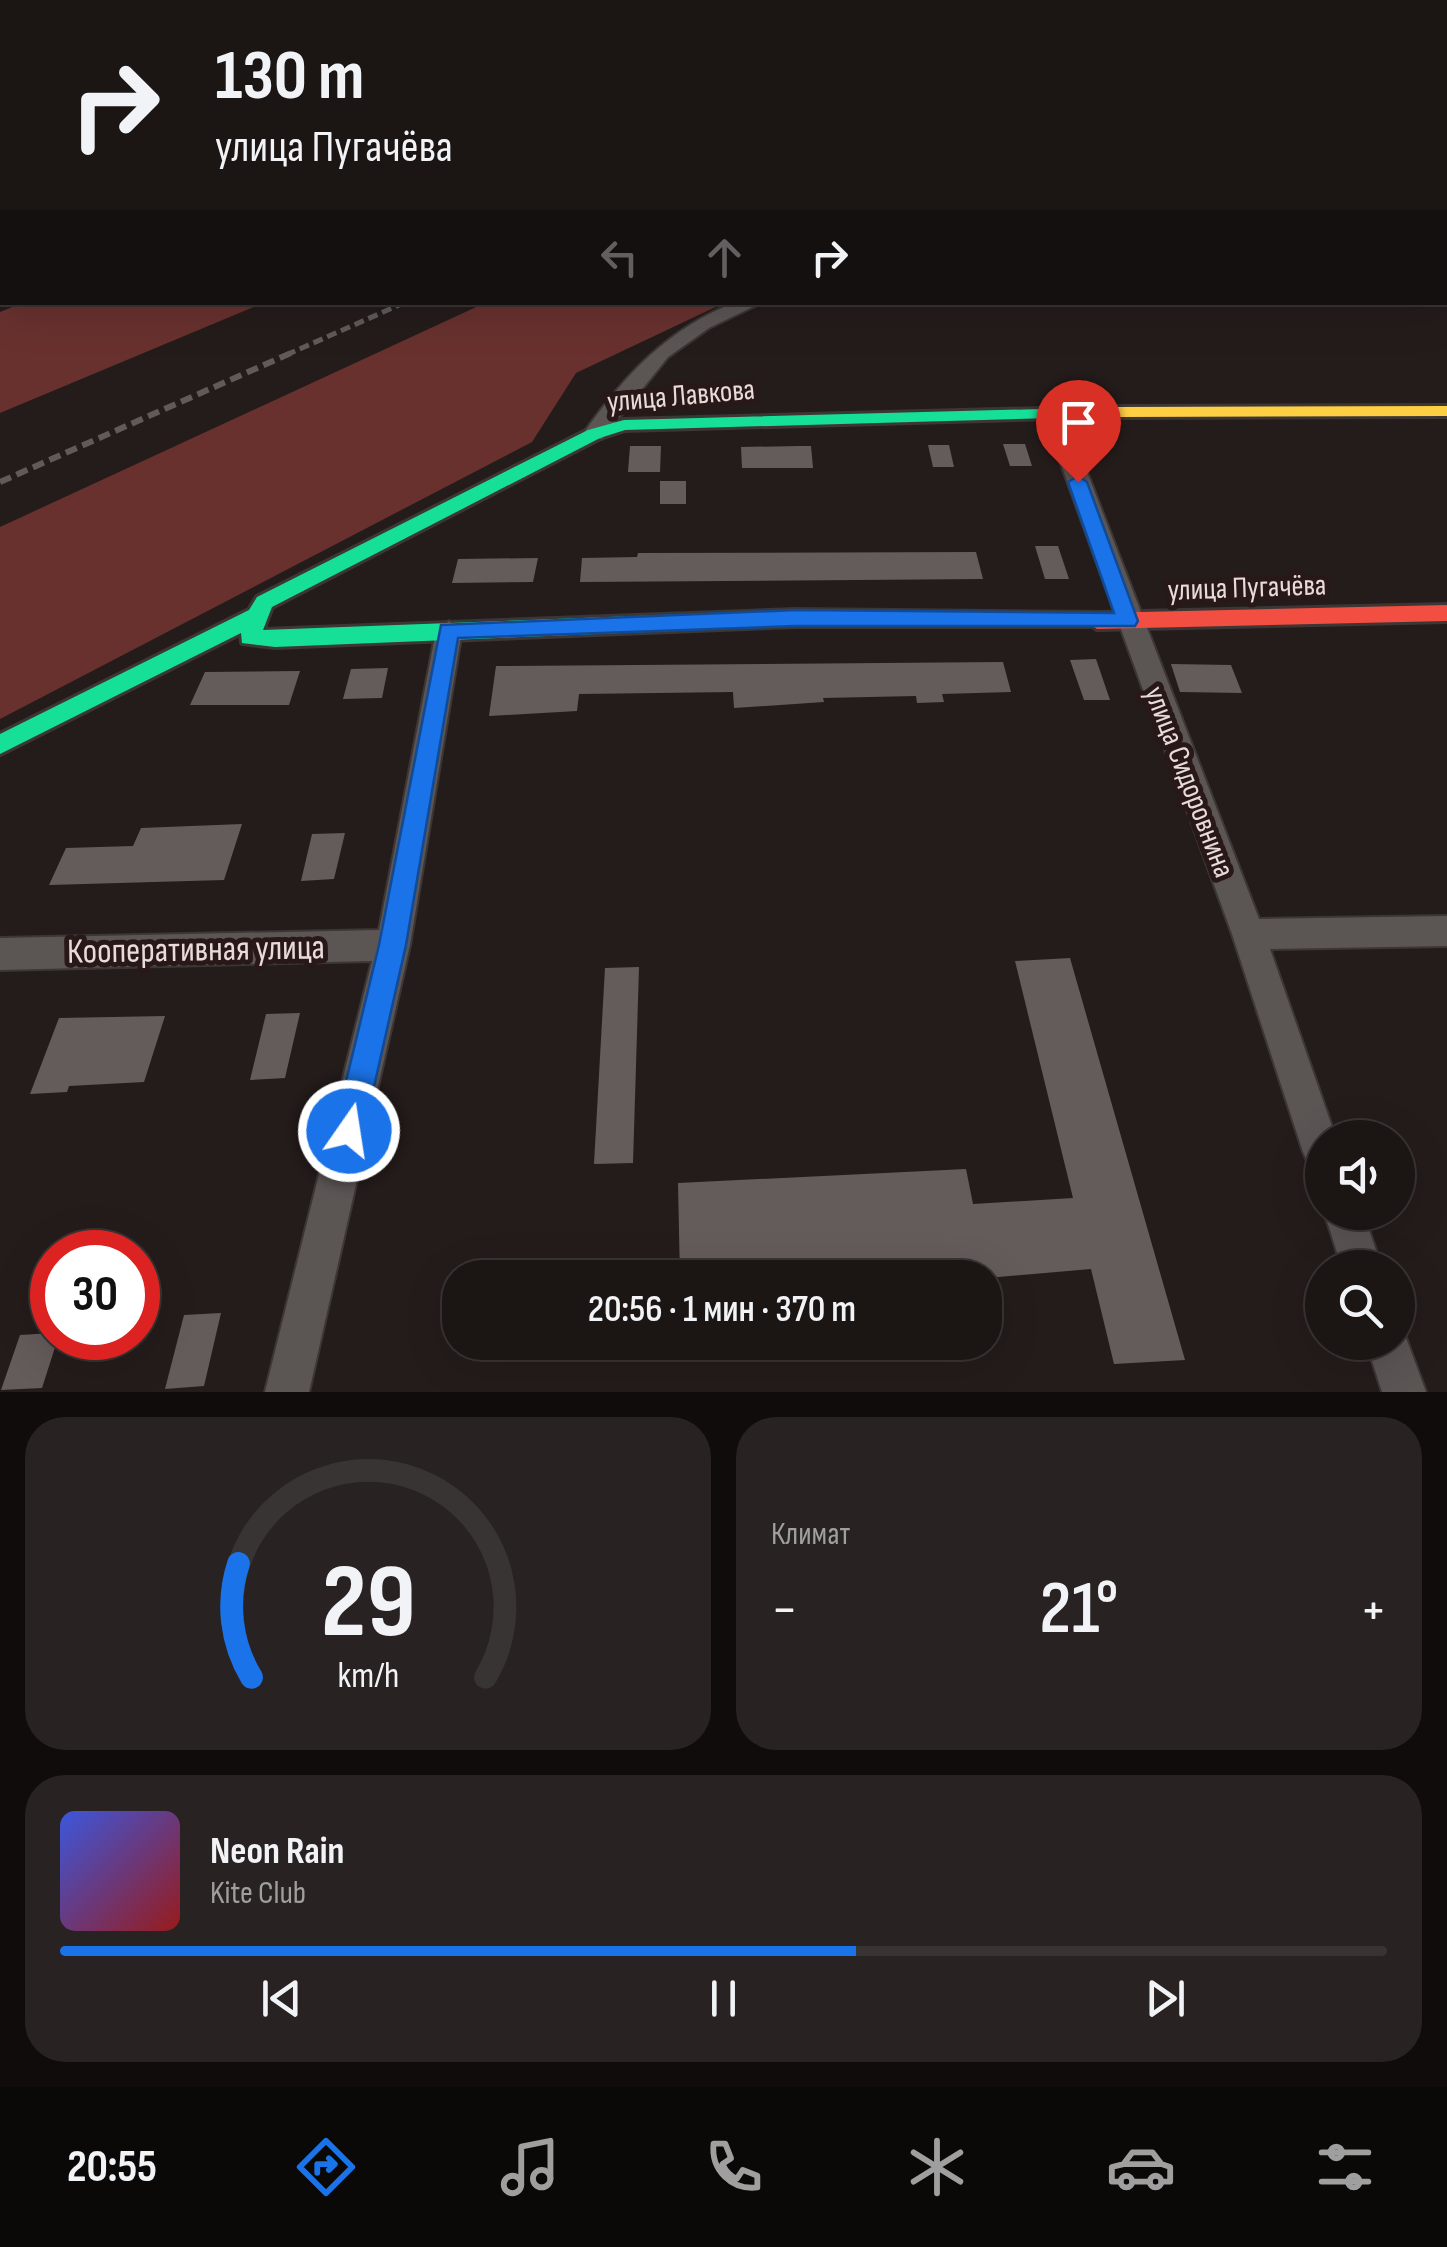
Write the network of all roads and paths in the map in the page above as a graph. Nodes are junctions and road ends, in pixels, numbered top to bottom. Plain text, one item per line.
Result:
1 (748, 305) edge
2 (1447, 411) edge
3 (1053, 412) junction
4 (594, 434) junction
5 (1447, 612) edge
6 (257, 615) junction
7 (1128, 621) junction
8 (449, 630) junction
9 (0, 746) edge
10 (1447, 931) edge
11 (1248, 934) junction
12 (393, 945) junction
13 (0, 954) edge
14 (1311, 1120) edge
15 (1394, 1360) edge
16 (288, 1392) edge
17 (1404, 1392) edge

1 - 4 street
2 - 3 street, улица Лавкова
3 - 4 street, улица Лавкова
3 - 7 street, улица Сидоровнина
4 - 6 street, улица Лавкова
5 - 7 street, улица Пугачёва
6 - 8 street, улица Пугачёва
6 - 9 street, улица Лавкова
7 - 8 street, улица Пугачёва
7 - 11 street, улица Сидоровнина
8 - 12 street
10 - 11 street
11 - 14 street, улица Сидоровнина
12 - 13 street, Кооперативная улица
12 - 16 street
15 - 17 street

